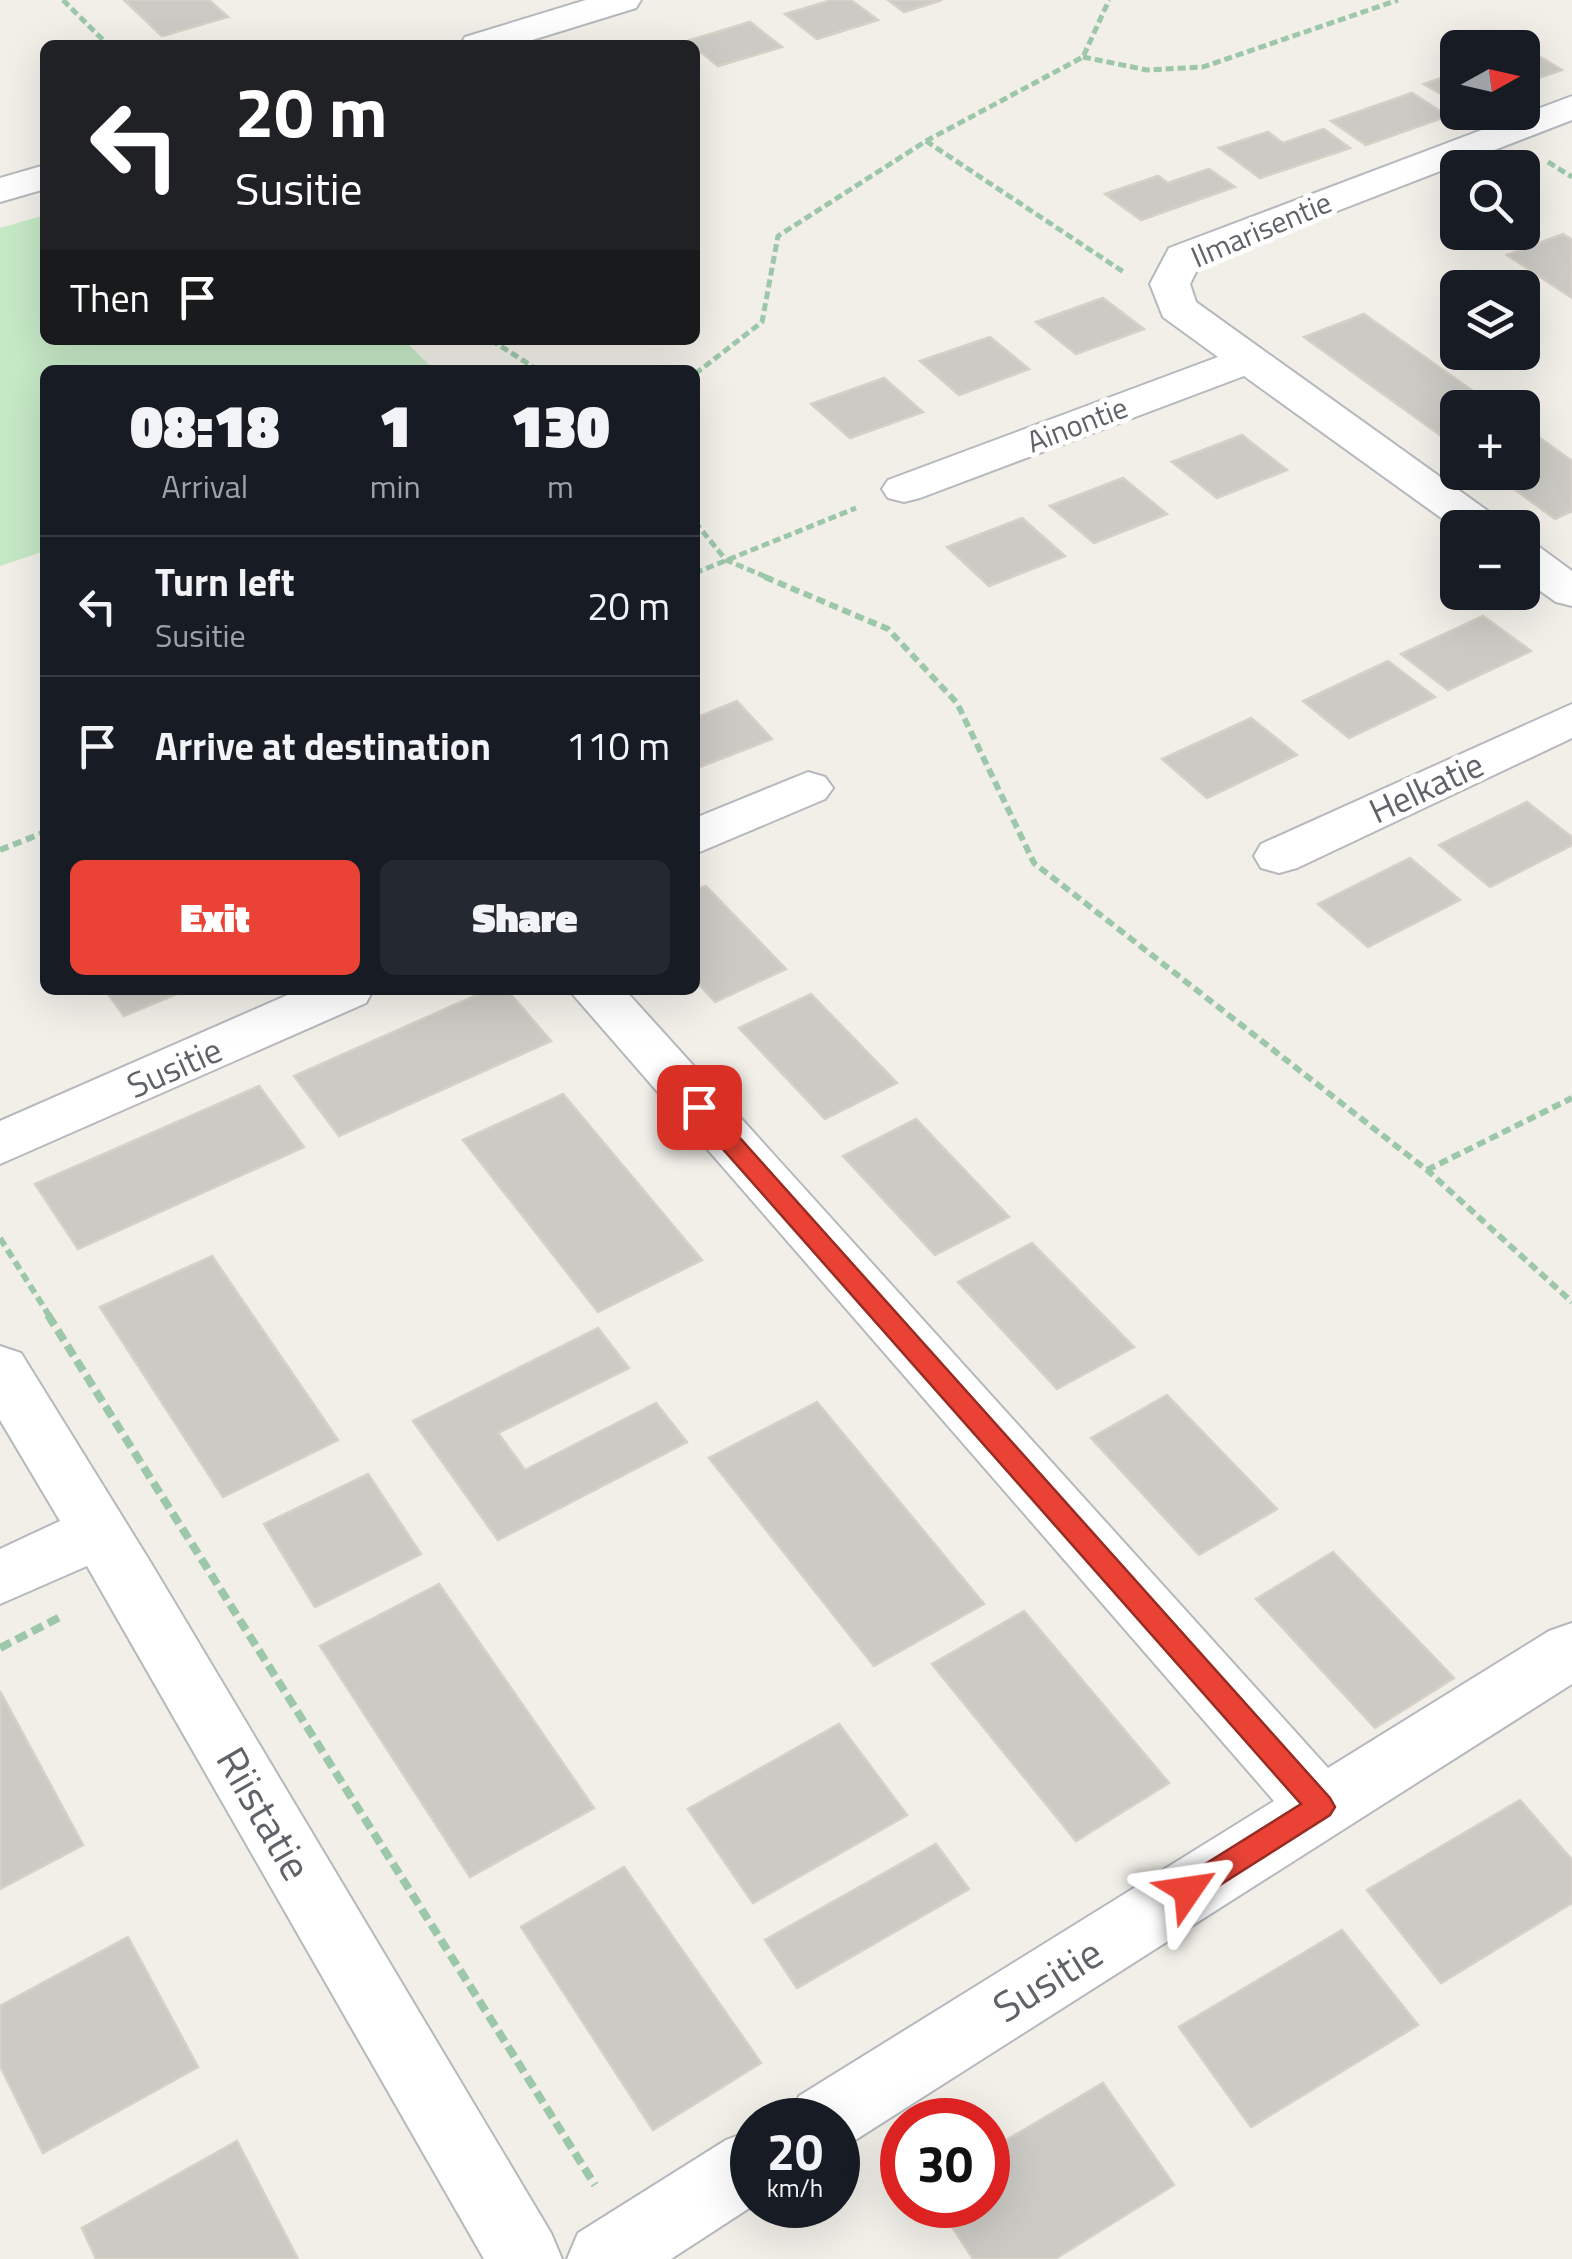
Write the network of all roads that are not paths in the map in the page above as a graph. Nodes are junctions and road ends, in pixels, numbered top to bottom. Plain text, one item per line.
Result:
1 (606, 2) edge
2 (493, 40) edge
3 (1572, 106) edge
4 (40, 178) edge
5 (0, 190) edge
6 (1251, 359) junction
7 (904, 490) road end
8 (1459, 510) edge
9 (1540, 569) edge
10 (1572, 592) edge
11 (1572, 718) edge
12 (808, 788) dead end
13 (700, 835) edge
14 (1279, 856) dead end
15 (336, 995) edge
16 (599, 995) edge
17 (0, 1144) edge
18 (0, 1369) edge
19 (98, 1532) junction
20 (0, 1578) edge
21 (1572, 1650) edge
22 (1321, 1807) junction
23 (859, 2098) edge
24 (730, 2179) edge
25 (617, 2251) edge
26 (525, 2259) edge

1 - 2 street
3 - 6 street, Ilmarisentie
4 - 5 street
6 - 7 street, Ainontie
6 - 8 street, Ilmarisentie
9 - 10 street
11 - 14 street, Helkatie
12 - 13 street
15 - 17 street, Susitie
16 - 22 street
18 - 19 street, Riistatie
19 - 20 street
19 - 26 street, Riistatie
21 - 22 street, Susitie
22 - 23 street, Susitie
24 - 25 street

